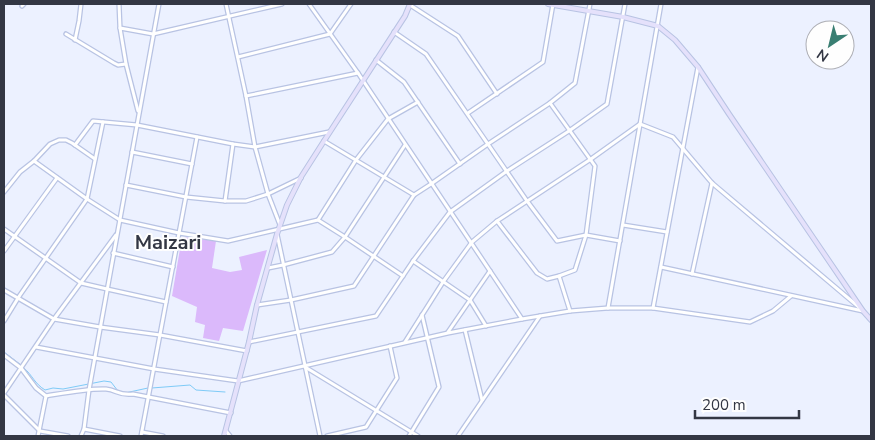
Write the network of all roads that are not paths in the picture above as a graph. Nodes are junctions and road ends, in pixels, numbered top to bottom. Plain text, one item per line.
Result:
1 (81, 4) edge
2 (119, 4) edge
3 (159, 4) edge
4 (226, 4) edge
5 (282, 4) edge
6 (309, 4) edge
7 (351, 4) edge
8 (552, 4) edge
9 (590, 4) edge
10 (626, 4) edge
11 (661, 4) edge
12 (410, 5) edge
13 (589, 11) junction
14 (228, 17) junction
15 (623, 17) junction
16 (658, 26) junction
17 (120, 28) junction
18 (394, 32) junction
19 (66, 34) dead end
20 (153, 34) junction
21 (330, 34) junction
22 (75, 40) junction
23 (237, 57) junction
24 (376, 60) junction
25 (126, 64) junction
26 (698, 67) junction
27 (358, 73) junction
28 (362, 81) junction
29 (497, 94) junction
30 (246, 96) junction
31 (418, 102) junction
32 (550, 103) junction
33 (139, 114) junction
34 (468, 114) junction
35 (388, 119) junction
36 (103, 122) junction
37 (640, 124) junction
38 (137, 125) junction
39 (570, 131) junction
40 (330, 132) junction
41 (197, 137) junction
42 (324, 141) junction
43 (233, 144) junction
44 (488, 144) junction
45 (75, 145) junction
46 (405, 145) junction
47 (255, 146) junction
48 (683, 148) junction
49 (132, 152) junction
50 (95, 159) junction
51 (591, 159) junction
52 (34, 160) junction
53 (356, 160) junction
54 (192, 164) junction
55 (460, 164) junction
56 (507, 171) junction
57 (384, 176) junction
58 (302, 177) junction
59 (57, 178) junction
60 (712, 183) junction
61 (432, 184) junction
62 (126, 185) junction
63 (4, 192) edge
64 (268, 194) junction
65 (414, 195) junction
66 (186, 196) junction
67 (87, 199) junction
68 (225, 201) junction
69 (527, 201) junction
70 (450, 212) junction
71 (120, 220) junction
72 (318, 220) junction
73 (497, 221) junction
74 (623, 225) junction
75 (4, 229) edge
76 (279, 230) junction
77 (667, 232) junction
78 (179, 233) junction
79 (117, 234) junction
80 (586, 235) junction
81 (15, 236) junction
82 (345, 237) junction
83 (620, 241) junction
84 (472, 242) junction
85 (4, 251) edge
86 (114, 253) junction
87 (374, 256) junction
88 (46, 258) junction
89 (413, 261) junction
90 (283, 265) junction
91 (660, 267) junction
92 (172, 268) junction
93 (268, 268) junction
94 (490, 271) junction
95 (692, 274) junction
96 (403, 276) junction
97 (559, 276) junction
98 (443, 282) junction
99 (81, 283) junction
100 (4, 290) edge
101 (107, 290) junction
102 (791, 296) junction
103 (18, 298) junction
104 (291, 300) junction
105 (470, 300) junction
106 (166, 302) junction
107 (257, 305) junction
108 (608, 308) junction
109 (653, 308) junction
110 (570, 312) junction
111 (863, 312) junction
112 (422, 315) junction
113 (540, 316) junction
114 (522, 318) junction
115 (54, 320) junction
116 (871, 320) edge
117 (4, 322) edge
118 (486, 326) junction
119 (100, 327) junction
120 (465, 330) junction
121 (298, 333) junction
122 (448, 333) junction
123 (160, 335) junction
124 (427, 338) junction
125 (249, 342) junction
126 (404, 343) junction
127 (390, 346) junction
128 (36, 347) junction
129 (247, 351) junction
130 (4, 355) edge
131 (94, 358) junction
132 (304, 366) junction
133 (21, 368) junction
134 (154, 369) junction
135 (238, 381) junction
136 (89, 390) junction
137 (4, 394) edge
138 (46, 396) junction
139 (149, 397) junction
140 (482, 401) junction
141 (377, 411) junction
142 (231, 413) junction
143 (84, 429) junction
144 (40, 431) junction
145 (226, 431) junction
146 (142, 434) edge
147 (410, 434) edge
148 (38, 436) edge
149 (68, 436) edge
150 (81, 436) edge
151 (113, 436) edge
152 (120, 436) edge
153 (162, 436) edge
154 (224, 436) edge
155 (230, 436) edge
156 (320, 436) edge
157 (327, 436) edge
158 (418, 436) edge
159 (458, 436) edge

1 - 22 street
2 - 17 street
3 - 20 street
4 - 14 street
5 - 14 street
6 - 21 street
7 - 21 street
8 - 13 main road
8 - 29 street
9 - 13 street
10 - 15 street
11 - 16 street
12 - 18 main road
12 - 29 street
13 - 15 main road
13 - 32 street
14 - 20 street
14 - 23 street
15 - 16 main road
15 - 39 street
16 - 26 main road
16 - 37 street
17 - 20 street
17 - 25 street
18 - 24 main road
18 - 34 street
19 - 22 street
20 - 33 street
21 - 23 street
21 - 27 street
22 - 25 street
23 - 30 street
24 - 28 main road
24 - 31 street
25 - 33 street
26 - 48 street
26 - 111 main road
27 - 28 street
27 - 30 street
28 - 35 street
28 - 40 main road
29 - 34 street
30 - 47 street
31 - 35 street
31 - 55 street
32 - 39 street
32 - 44 street
33 - 38 street
34 - 44 street
35 - 46 street
35 - 53 street
36 - 38 street
36 - 45 street
36 - 50 street
37 - 48 street
37 - 51 street
37 - 74 street
38 - 41 street
38 - 49 street
39 - 51 street
39 - 56 street
40 - 42 main road
40 - 47 street
41 - 43 street
41 - 54 street
42 - 53 street
42 - 58 main road
43 - 47 street
43 - 68 street
44 - 55 street
44 - 56 street
45 - 50 street
45 - 52 street
46 - 57 street
46 - 61 street
47 - 64 street
48 - 60 street
48 - 77 street
49 - 54 street
49 - 62 street
50 - 67 street
51 - 69 street
51 - 80 street
52 - 59 street
52 - 63 street
53 - 57 street
53 - 72 street
54 - 66 street
55 - 61 street
56 - 69 street
56 - 70 street
57 - 65 street
57 - 82 street
58 - 64 street
58 - 76 main road
59 - 67 street
59 - 81 street
60 - 95 street
60 - 111 street
61 - 65 street
61 - 70 street
62 - 66 street
62 - 71 street
64 - 68 street
64 - 76 street
65 - 87 street
66 - 68 street
66 - 78 street
67 - 71 street
67 - 88 street
69 - 73 street
69 - 80 street
70 - 84 street
70 - 89 street
71 - 78 street
71 - 79 street
72 - 76 street
72 - 82 street
73 - 84 street
73 - 97 street
74 - 77 street
74 - 83 street
75 - 81 street
76 - 78 street
76 - 90 street
76 - 93 main road
77 - 91 street
78 - 92 street
79 - 86 street
79 - 99 street
80 - 83 street
80 - 97 street
81 - 85 street
81 - 88 street
82 - 87 street
82 - 90 street
83 - 108 street
84 - 94 street
84 - 98 street
86 - 92 street
86 - 101 street
87 - 96 street
87 - 104 street
88 - 99 street
88 - 103 street
89 - 96 street
89 - 98 street
90 - 93 street
90 - 104 street
91 - 95 street
91 - 109 street
92 - 106 street
93 - 107 main road
94 - 105 street
94 - 114 street
95 - 102 street
96 - 121 street
97 - 110 street
98 - 105 street
98 - 112 street
99 - 101 street
99 - 115 street
100 - 103 street
101 - 106 street
101 - 119 street
102 - 109 street
102 - 111 street
103 - 115 street
103 - 117 street
104 - 107 street
104 - 121 street
105 - 118 street
105 - 122 street
106 - 123 street
107 - 125 main road
108 - 109 street
108 - 110 street
110 - 113 street
111 - 116 main road
112 - 124 street
112 - 126 street
113 - 114 street
113 - 140 street
114 - 118 street
115 - 119 street
115 - 128 street
118 - 120 street
119 - 123 street
119 - 131 street
120 - 122 street
120 - 140 street
121 - 125 street
121 - 132 street
122 - 124 street
123 - 129 street
123 - 134 street
124 - 126 street
124 - 147 street
125 - 129 main road
126 - 127 street
127 - 132 street
127 - 141 street
128 - 131 street
128 - 133 street
129 - 135 main road
130 - 133 street
131 - 134 street
131 - 136 street
132 - 135 street
132 - 141 street
132 - 156 street
133 - 137 street
133 - 138 street
134 - 135 street
134 - 139 street
135 - 142 main road
136 - 138 street
136 - 139 street
136 - 143 street
137 - 144 street
138 - 144 street
139 - 142 street
139 - 146 street
140 - 159 street
141 - 147 street
141 - 157 street
142 - 145 main road
143 - 150 street
143 - 151 street
144 - 148 street
144 - 149 street
145 - 154 main road
145 - 155 street
146 - 153 street
147 - 158 street
151 - 152 street

